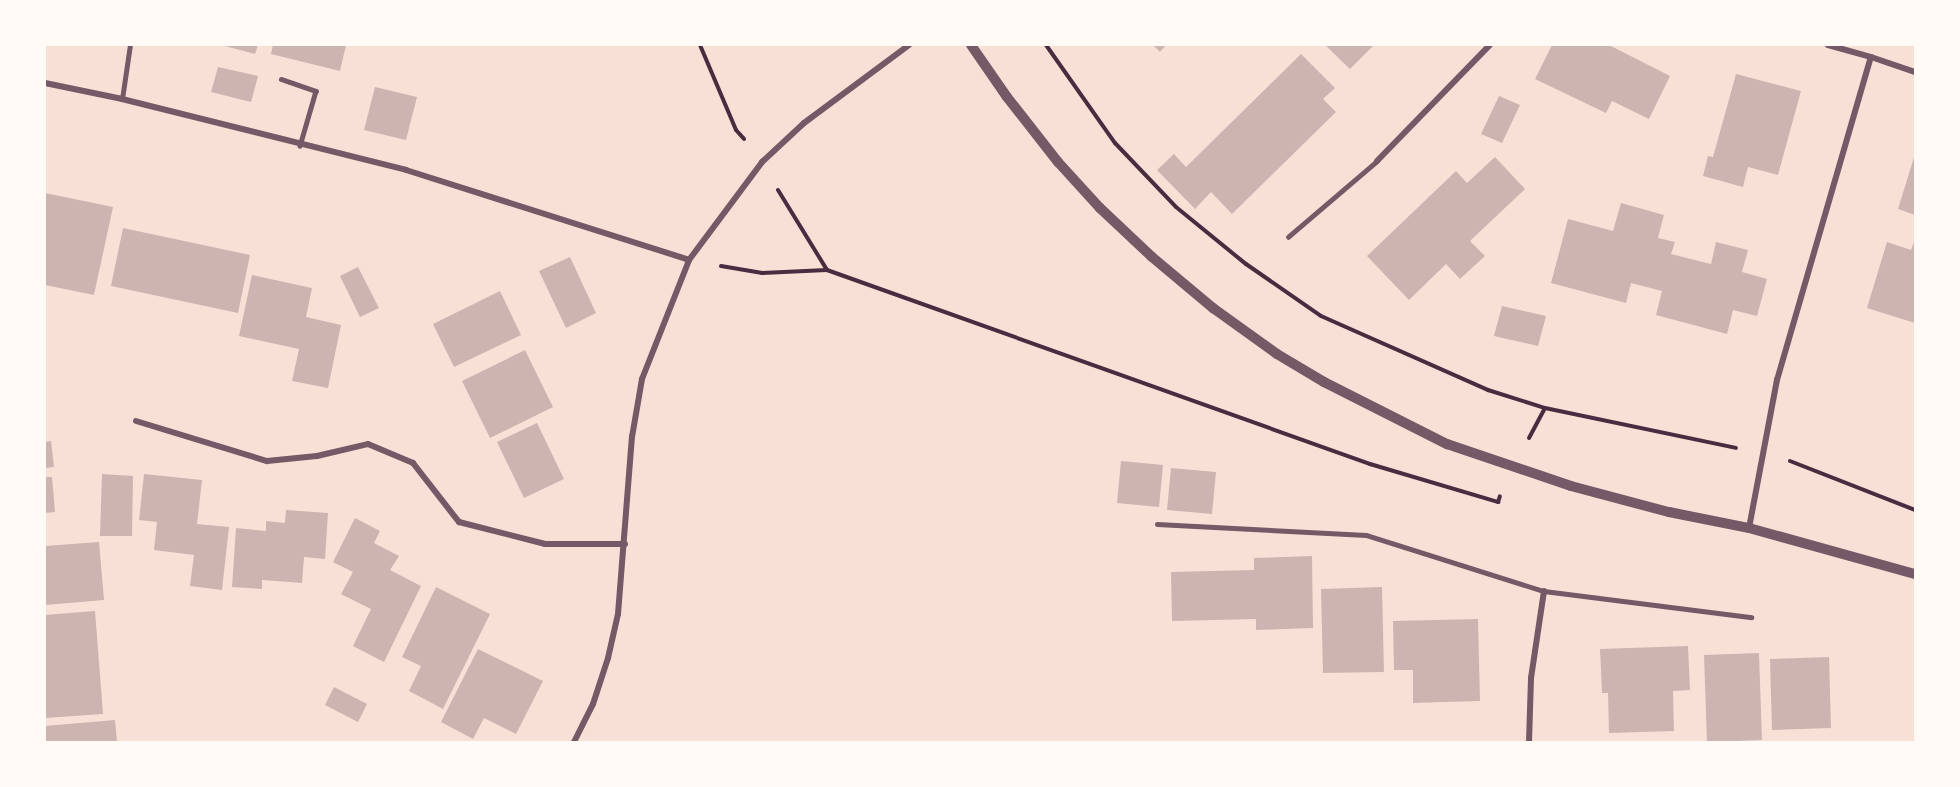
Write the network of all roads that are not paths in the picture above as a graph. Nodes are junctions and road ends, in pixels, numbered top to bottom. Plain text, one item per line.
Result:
1 (130, 45) edge
2 (909, 45) edge
3 (971, 45) edge
4 (1490, 45) edge
5 (1828, 45) edge
6 (1871, 57) junction
7 (1915, 72) edge
8 (281, 79) dead end
9 (45, 84) edge
10 (122, 99) junction
11 (300, 146) junction
12 (1377, 161) joint
13 (1288, 237) dead end
14 (689, 260) junction
15 (135, 421) dead end
16 (1157, 524) dead end
17 (1749, 528) junction
18 (625, 544) junction
19 (1915, 574) edge
20 (1544, 591) junction
21 (1752, 617) dead end
22 (574, 742) edge
23 (1529, 742) edge

1 - 10 lane
2 - 14 street
3 - 17 street
4 - 12 street
5 - 6 street
6 - 7 street
6 - 17 street
8 - 11 lane
9 - 10 street
10 - 11 street
11 - 14 street
12 - 13 lane
14 - 18 street
15 - 18 street
16 - 20 lane
17 - 19 street
18 - 22 street
20 - 21 lane
20 - 23 street

